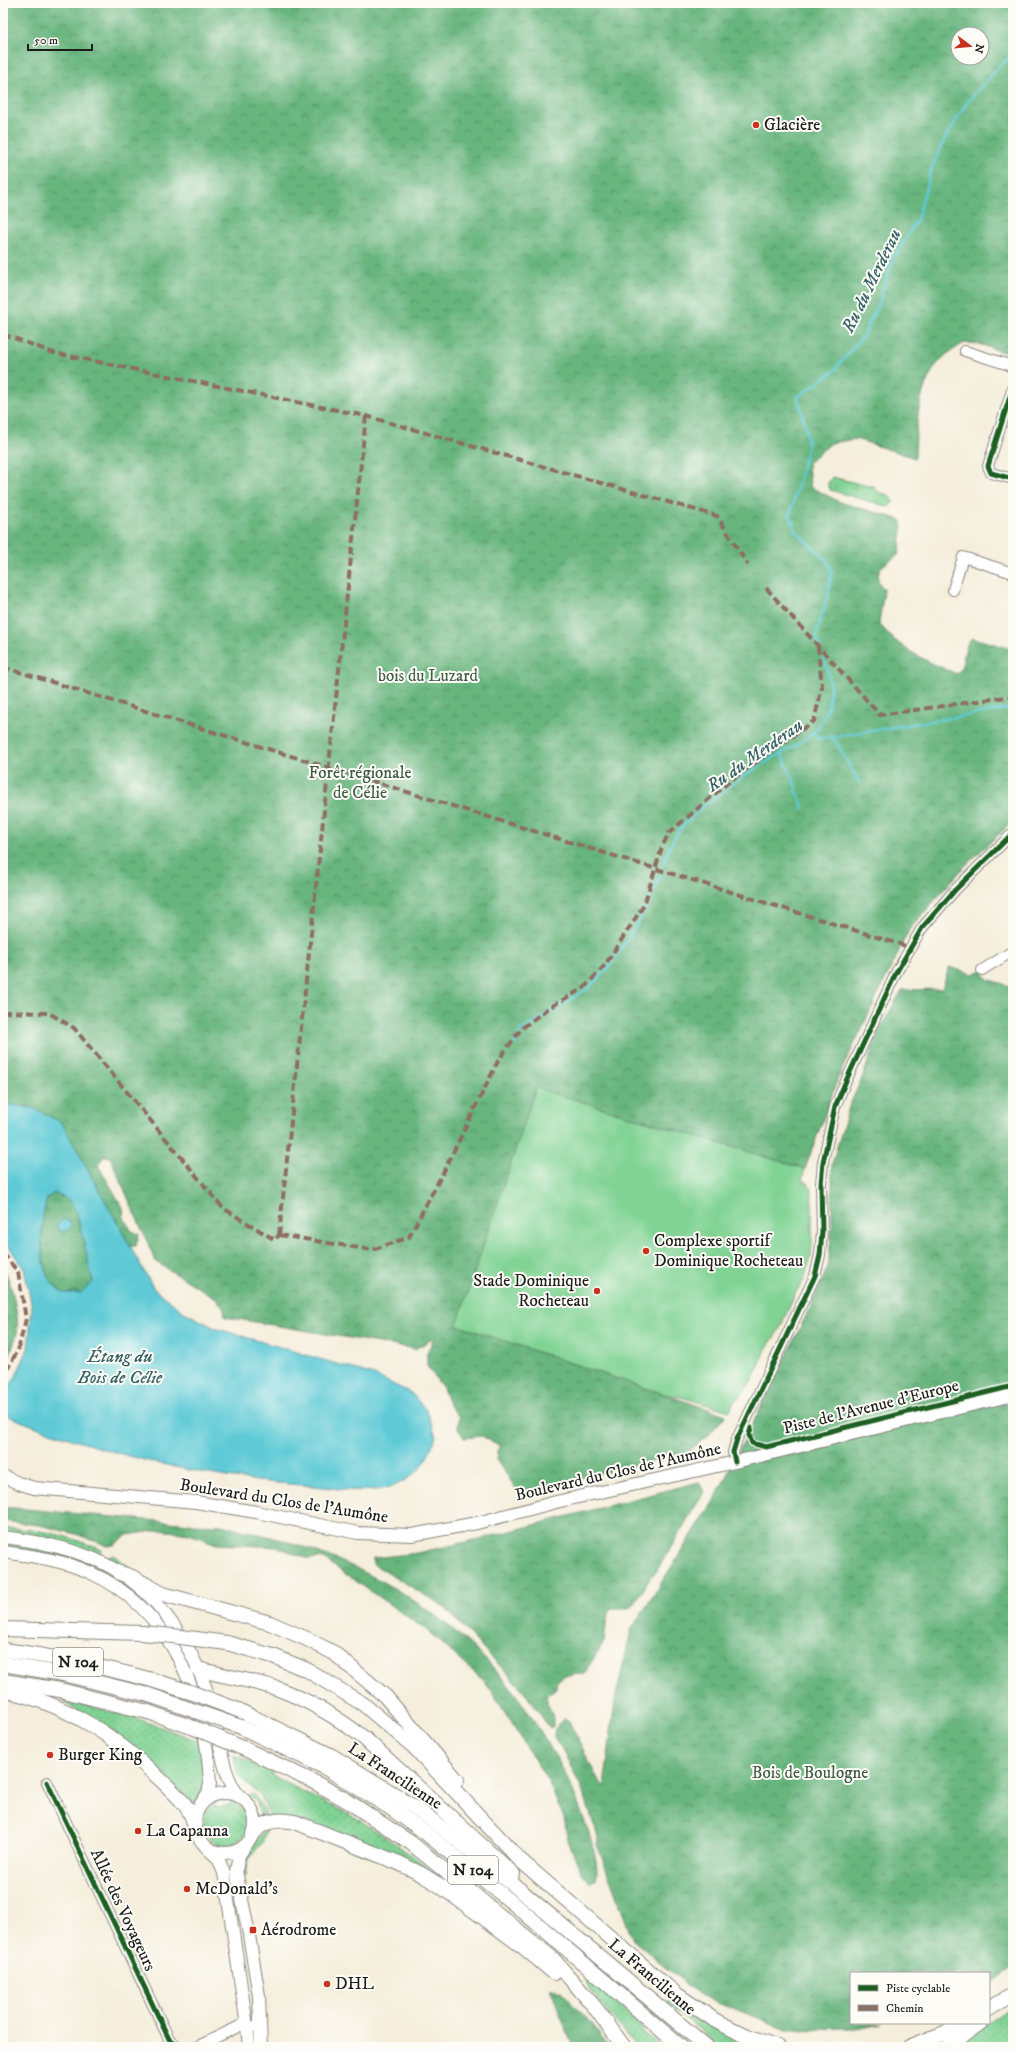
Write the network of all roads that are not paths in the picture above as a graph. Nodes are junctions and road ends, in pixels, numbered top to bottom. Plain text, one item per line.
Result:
1 (964, 351) dead end
2 (1013, 369) edge
3 (1013, 387) edge
4 (1013, 479) edge
5 (1013, 573) edge
6 (953, 590) dead end
7 (1013, 833) edge
8 (1013, 951) edge
9 (982, 970) dead end
10 (1013, 1395) edge
11 (735, 1462) junction
12 (3, 1476) edge
13 (3, 1537) edge
14 (3, 1552) edge
15 (120, 1573) junction
16 (3, 1629) edge
17 (3, 1650) edge
18 (3, 1664) edge
19 (198, 1668) junction
20 (3, 1681) edge
21 (3, 1690) edge
22 (48, 1782) dead end
23 (243, 1799) junction
24 (200, 1805) junction
25 (484, 1824) junction
26 (195, 1828) junction
27 (249, 1840) junction
28 (206, 1847) junction
29 (546, 1912) junction
30 (580, 1989) junction
31 (1008, 1998) edge
32 (990, 2007) edge
33 (990, 2016) edge
34 (963, 2024) edge
35 (979, 2024) edge
36 (247, 2026) junction
37 (261, 2028) junction
38 (178, 2047) edge
39 (196, 2047) edge
40 (249, 2047) edge
41 (261, 2047) edge
42 (624, 2047) edge
43 (682, 2047) edge
44 (707, 2047) edge
45 (778, 2047) edge
46 (909, 2047) edge
47 (946, 2047) edge

1 - 2 street
3 - 4 street
5 - 6 street
7 - 11 street, Boulevard du Clos de l'Aumône
8 - 9 street
10 - 11 main road
11 - 12 main road, Boulevard du Clos de l'Aumône
13 - 15 main road
14 - 24 main road
15 - 19 main road
15 - 25 highway
16 - 25 highway, bridge
17 - 29 highway, La Francilienne / N 104, bridge
18 - 43 highway, La Francilienne / N 104, bridge
19 - 23 main road
19 - 29 highway
20 - 30 highway, bridge
21 - 26 highway
22 - 38 street, Allée des Voyageurs
23 - 24 main road
23 - 27 main road
24 - 26 main road
25 - 45 highway
26 - 28 main road
27 - 28 main road
27 - 30 highway
27 - 37 main road
28 - 36 main road
29 - 44 highway, La Francilienne / N 104
30 - 42 highway
31 - 32 highway
31 - 33 highway
34 - 46 highway
35 - 47 highway
36 - 37 street
36 - 39 street
36 - 40 main road
37 - 41 main road

